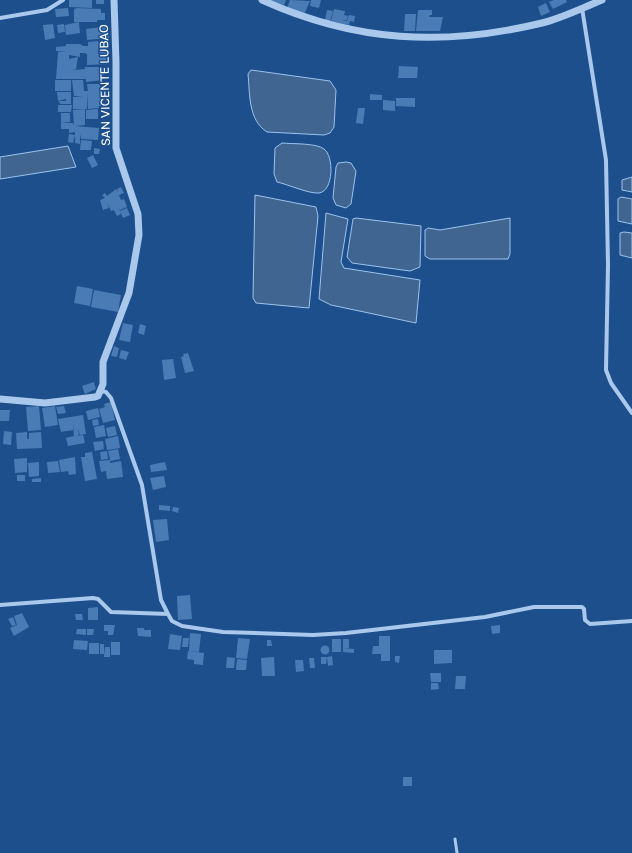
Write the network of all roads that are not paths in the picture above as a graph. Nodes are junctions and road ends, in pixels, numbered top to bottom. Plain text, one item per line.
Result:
1 (63, 0) edge
2 (114, 0) edge
3 (262, 0) edge
4 (602, 0) edge
5 (582, 8) junction
6 (0, 18) edge
7 (101, 391) junction
8 (0, 399) edge
9 (632, 413) edge
10 (0, 604) edge
11 (168, 614) junction
12 (632, 621) edge
13 (455, 839) dead end
14 (457, 853) edge

1 - 6 street
2 - 7 street, SAN VICENTE LUBAO
3 - 5 street
4 - 5 street
5 - 9 street
7 - 8 street
7 - 11 street
10 - 11 street
11 - 12 street
13 - 14 lane

